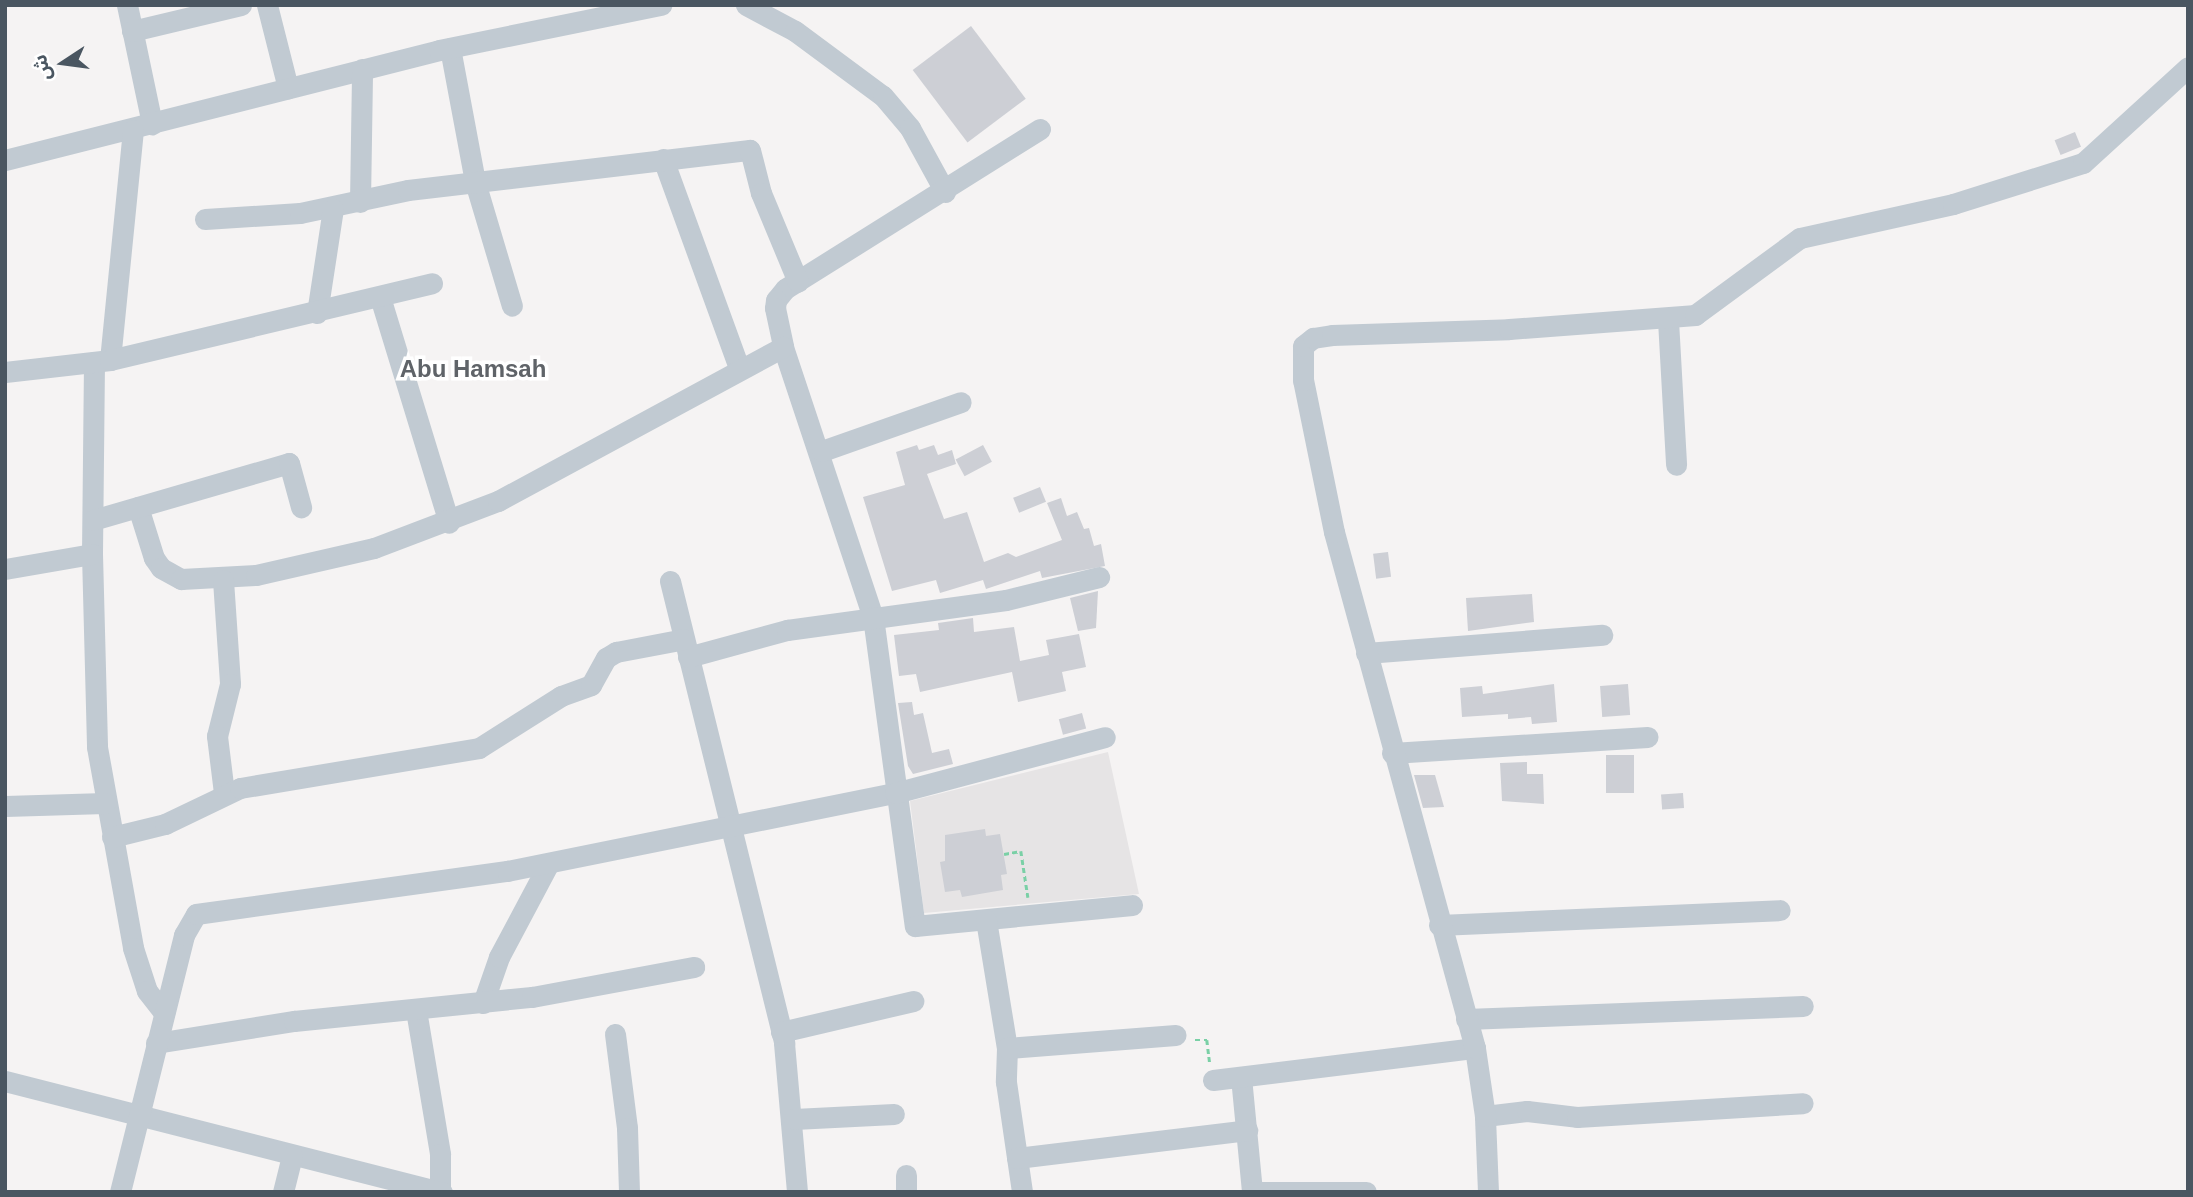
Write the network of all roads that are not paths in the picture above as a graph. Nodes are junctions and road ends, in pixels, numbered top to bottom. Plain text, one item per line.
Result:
1 (127, 5) edge
2 (242, 5) edge
3 (267, 5) edge
4 (661, 5) edge
5 (746, 5) edge
6 (132, 31) junction
7 (450, 48) junction
8 (2188, 67) edge
9 (362, 69) junction
10 (288, 89) junction
11 (143, 127) junction
12 (1041, 129) dead end
13 (663, 159) junction
14 (5, 160) edge
15 (475, 182) junction
16 (945, 192) junction
17 (360, 202) junction
18 (333, 209) junction
19 (205, 219) dead end
20 (798, 282) junction
21 (432, 283) dead end
22 (380, 297) junction
23 (512, 306) dead end
24 (317, 313) junction
25 (1668, 320) junction
26 (783, 346) junction
27 (102, 361) junction
28 (739, 368) junction
29 (5, 372) edge
30 (961, 402) dead end
31 (822, 451) junction
32 (1676, 465) dead end
33 (138, 507) junction
34 (302, 507) dead end
35 (93, 520) junction
36 (449, 523) junction
37 (92, 554) junction
38 (5, 569) edge
39 (5, 576) edge
40 (1099, 577) dead end
41 (223, 580) junction
42 (670, 581) dead end
43 (873, 617) junction
44 (1602, 635) dead end
45 (686, 648) junction
46 (1366, 653) junction
47 (1105, 737) dead end
48 (1647, 737) dead end
49 (1392, 752) junction
50 (224, 793) junction
51 (895, 793) junction
52 (105, 803) junction
53 (5, 806) edge
54 (728, 826) junction
55 (112, 837) junction
56 (549, 863) junction
57 (1132, 905) dead end
58 (1780, 910) dead end
59 (986, 919) junction
60 (1439, 925) junction
61 (694, 967) dead end
62 (913, 1001) dead end
63 (482, 1003) junction
64 (1803, 1006) dead end
65 (416, 1010) junction
66 (164, 1013) junction
67 (1466, 1019) junction
68 (782, 1032) junction
69 (615, 1034) dead end
70 (1177, 1035) road end
71 (156, 1043) junction
72 (1007, 1048) junction
73 (1475, 1048) junction
74 (1241, 1077) junction
75 (1213, 1080) road end
76 (5, 1081) edge
77 (1803, 1103) dead end
78 (138, 1114) junction
79 (894, 1114) dead end
80 (1485, 1116) junction
81 (794, 1119) junction
82 (1247, 1130) junction
83 (292, 1156) junction
84 (1017, 1158) junction
85 (435, 1191) edge
86 (120, 1192) edge
87 (283, 1192) edge
88 (629, 1192) edge
89 (797, 1192) edge
90 (1022, 1192) edge
91 (1252, 1192) edge
92 (1366, 1192) edge
93 (1489, 1192) edge

1 - 6 street
2 - 6 street
3 - 10 street
4 - 7 street
5 - 16 street
6 - 11 street
7 - 9 street
7 - 15 street
8 - 25 street
9 - 10 street
9 - 17 street
10 - 11 street
11 - 14 street
11 - 27 street
12 - 16 street
13 - 15 street
13 - 20 street
13 - 28 street
15 - 17 street
15 - 23 street
16 - 20 street
17 - 18 street
18 - 19 street
18 - 24 street
20 - 26 street
21 - 22 street
22 - 24 street
22 - 36 street
24 - 27 street
25 - 32 street
25 - 46 street
26 - 28 street
26 - 31 street
27 - 29 street
27 - 35 street
28 - 36 street
30 - 31 street
31 - 43 street
33 - 34 street
33 - 35 street
33 - 41 street
35 - 37 street
36 - 41 street
37 - 38 street
37 - 52 street
38 - 39 street
40 - 43 street
41 - 50 street
42 - 45 street
43 - 45 street
43 - 51 street
44 - 46 street
45 - 50 street
45 - 54 street
46 - 49 street
47 - 51 street
48 - 49 street
49 - 60 street
50 - 55 street
51 - 54 street
51 - 59 street
52 - 53 street
52 - 55 street
54 - 56 street
54 - 68 street
55 - 66 street
56 - 63 street
56 - 66 street
57 - 59 street
58 - 60 street
59 - 72 street
60 - 67 street
61 - 63 street
62 - 68 street
63 - 65 street
64 - 67 street
65 - 71 street
65 - 85 street
66 - 71 street
67 - 73 street
68 - 81 street
69 - 88 street
70 - 72 street
71 - 78 street
72 - 84 street
73 - 74 street
73 - 80 street
74 - 75 street
74 - 82 street
76 - 78 street
77 - 80 street
78 - 83 street
78 - 86 street
79 - 81 street
80 - 93 street
81 - 89 street
82 - 84 street
82 - 91 street
83 - 85 street
83 - 87 street
84 - 90 street
91 - 92 street

